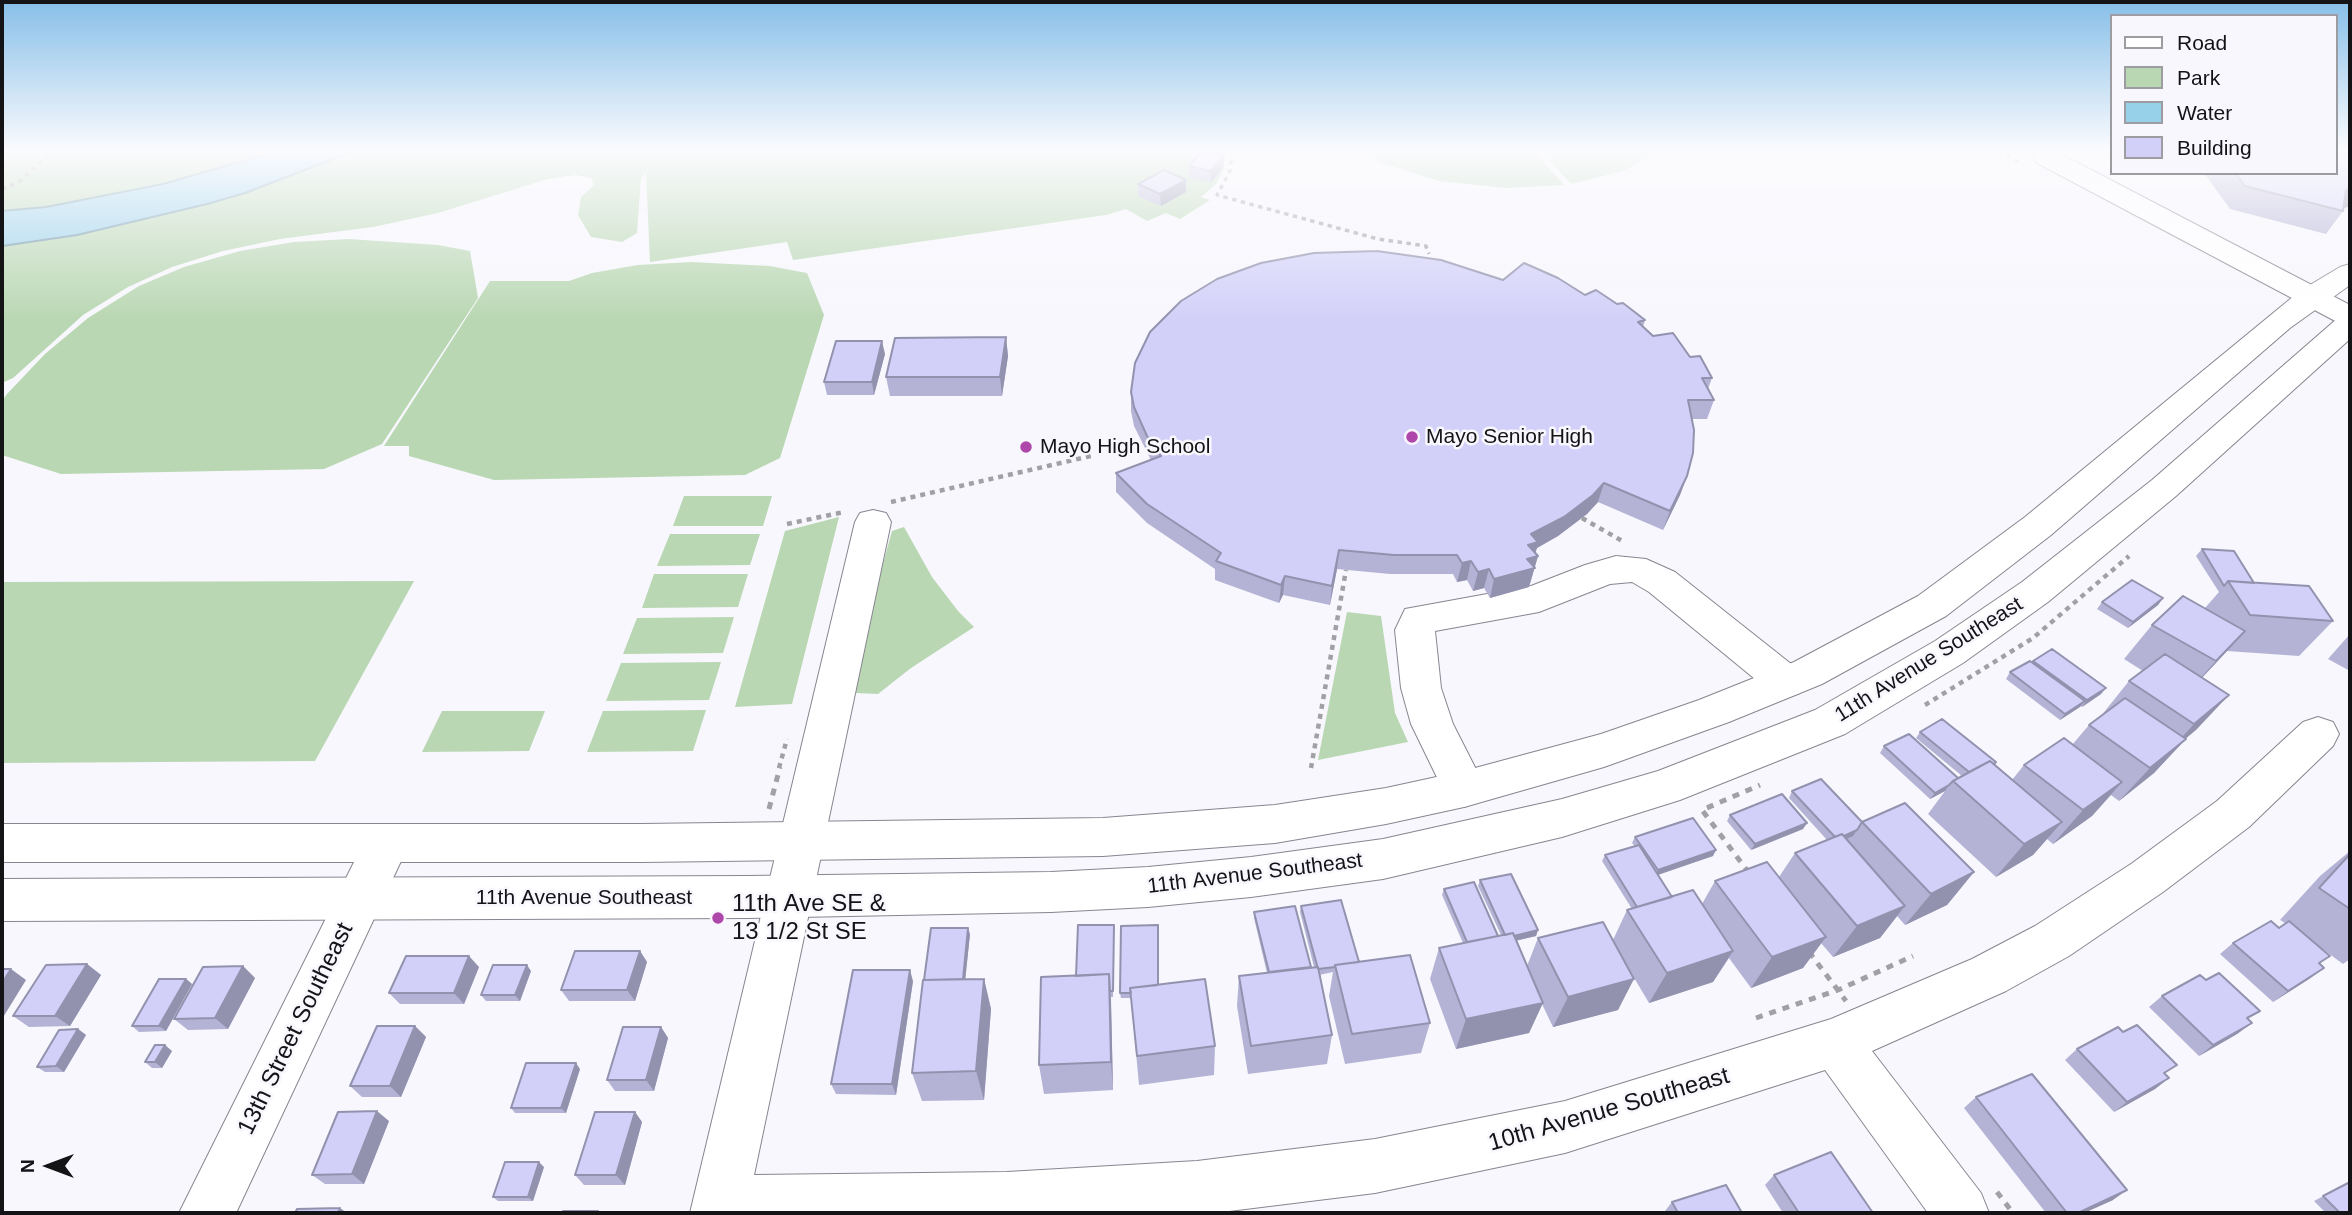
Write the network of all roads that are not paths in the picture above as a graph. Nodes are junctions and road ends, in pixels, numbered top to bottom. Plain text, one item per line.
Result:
1 (2142, 208) edge
2 (2350, 273) edge
3 (2312, 297) junction
4 (2350, 317) edge
5 (2350, 323) edge
6 (870, 512) road end
7 (1786, 682) junction
8 (2318, 734) dead end
9 (1464, 789) junction
10 (803, 840) junction
11 (2, 843) edge
12 (386, 844) junction
13 (791, 895) junction
14 (2, 900) edge
15 (359, 900) junction
16 (1835, 1042) junction
17 (719, 1208) edge
18 (207, 1213) edge
19 (1961, 1213) edge

1 - 3 main road
2 - 3 main road
3 - 4 main road
3 - 7 main road
5 - 13 main road, 11th Avenue Southeast
6 - 10 main road
7 - 9 main road
7 - 9 main road
8 - 16 main road, 10th Avenue Southeast
9 - 10 main road
10 - 12 main road
10 - 13 main road
11 - 12 main road
12 - 15 main road, 13th Street Southeast
13 - 15 main road, 11th Avenue Southeast
13 - 17 main road
14 - 15 main road, 11th Avenue Southeast
15 - 18 main road, 13th Street Southeast
16 - 17 main road, 10th Avenue Southeast
16 - 19 main road

